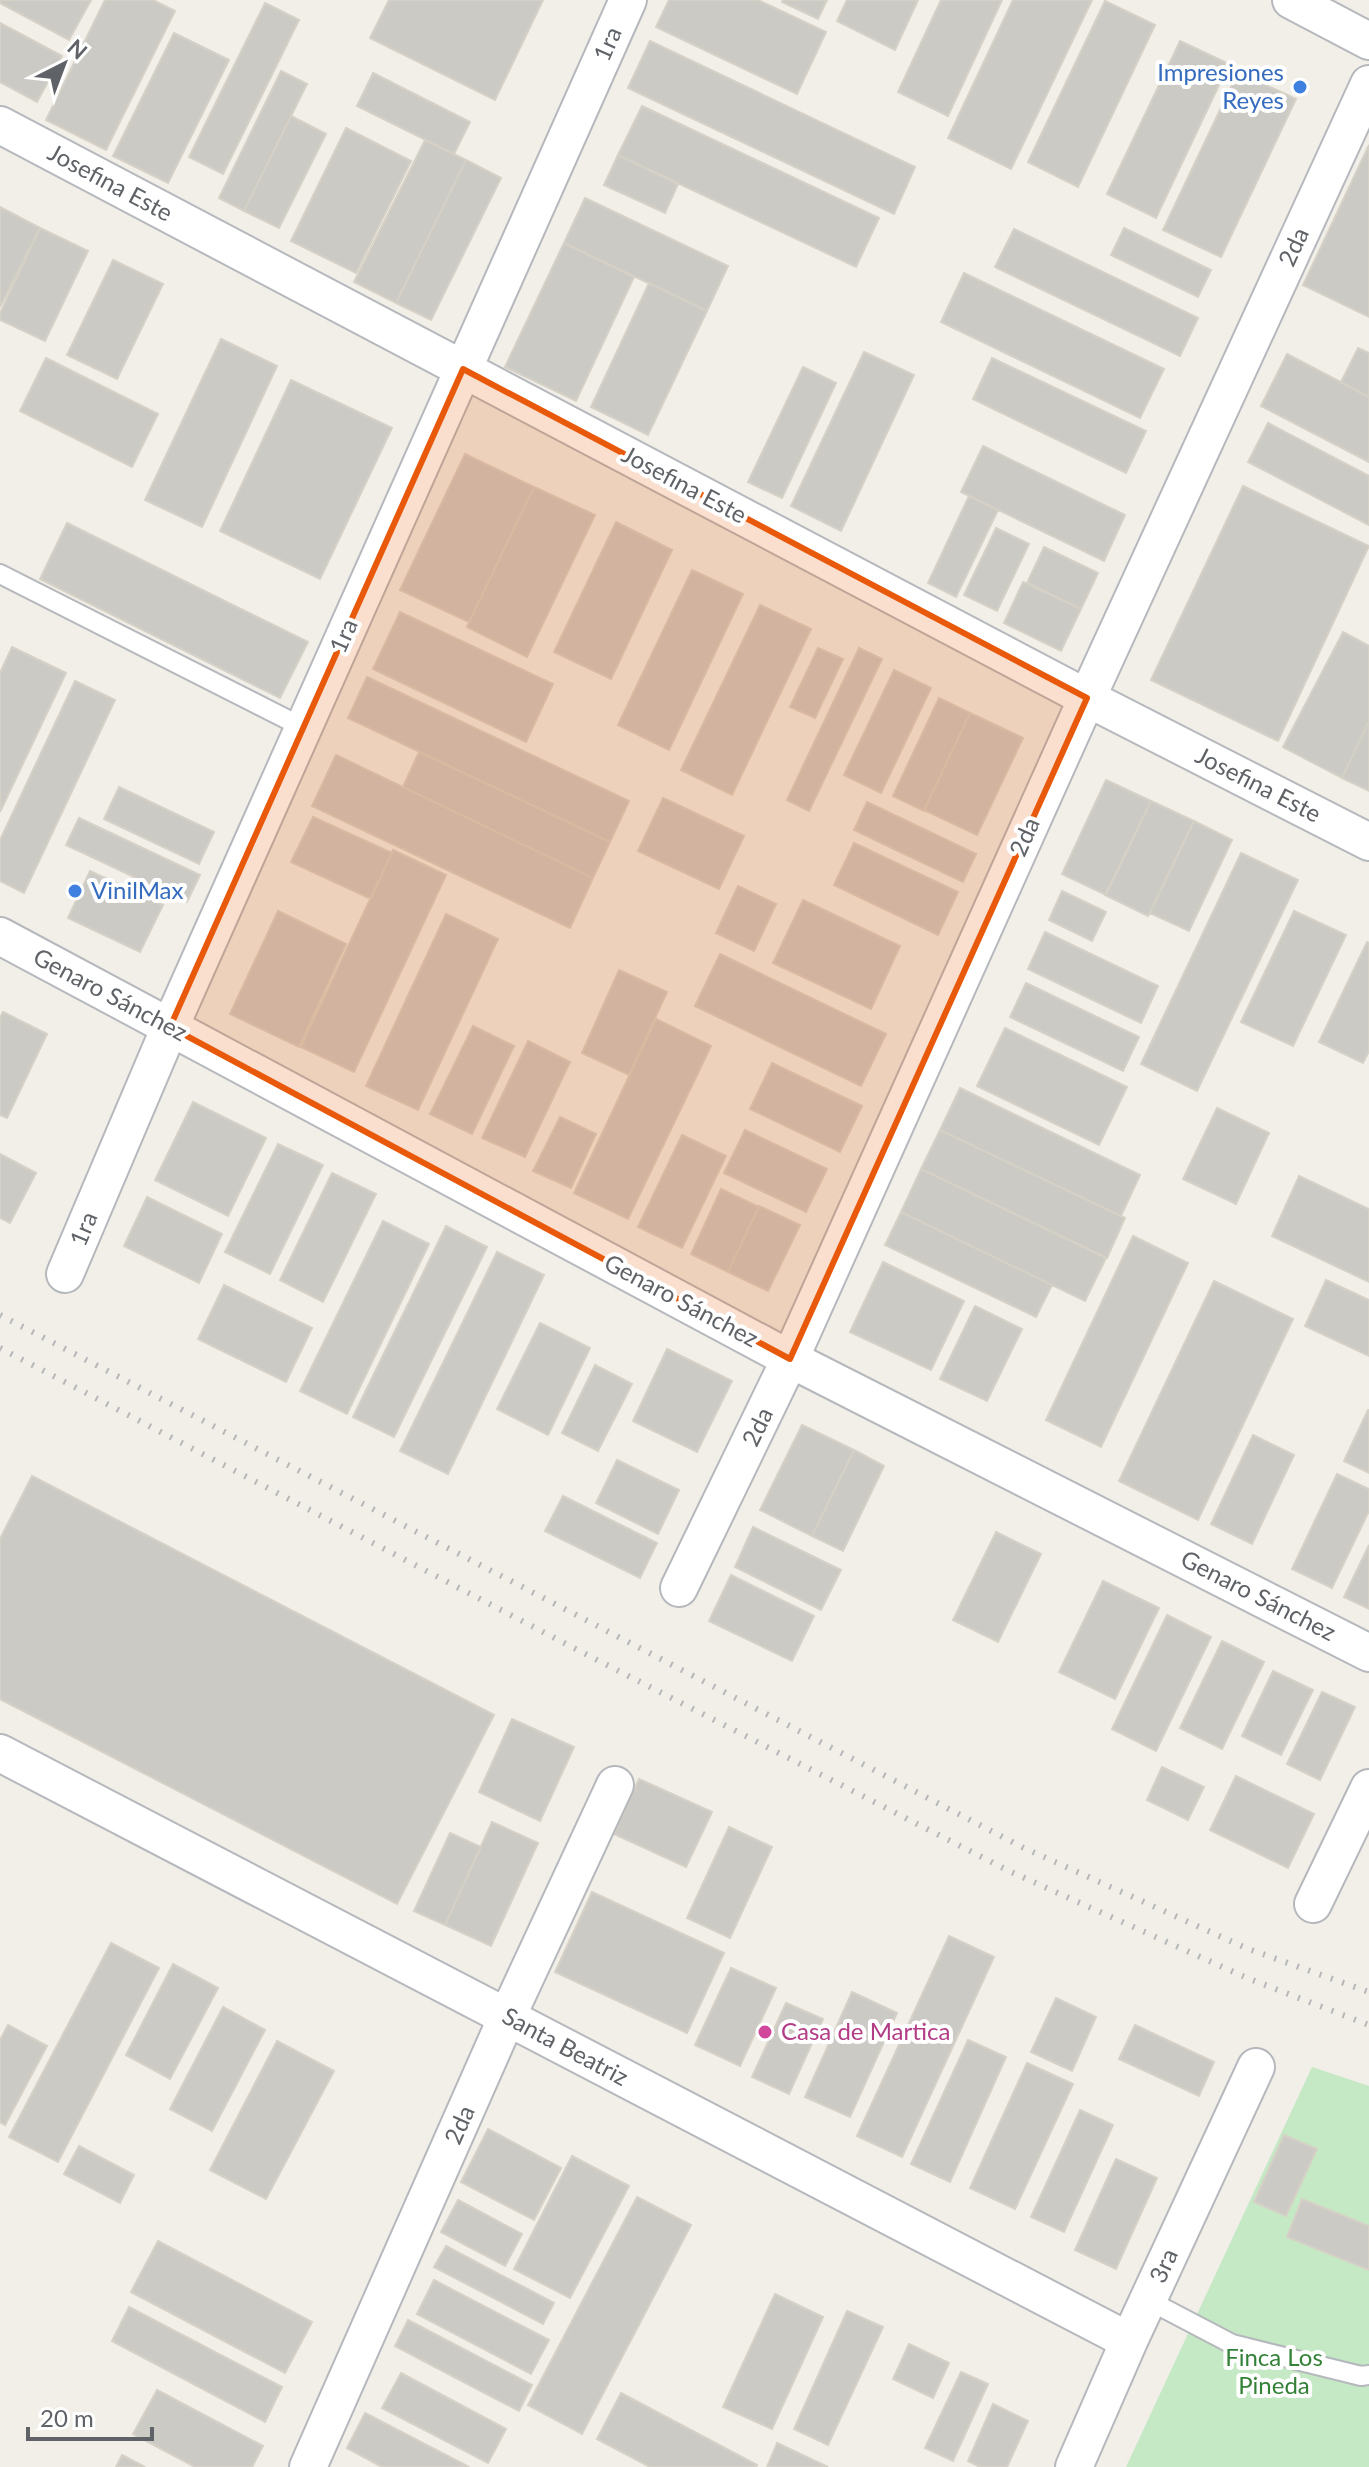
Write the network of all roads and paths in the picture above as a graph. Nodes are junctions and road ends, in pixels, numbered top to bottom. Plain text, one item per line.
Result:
1 (628, 0) edge
2 (1291, 0) edge
3 (1369, 41) edge
4 (1369, 84) edge
5 (0, 125) edge
6 (463, 369) junction
7 (0, 574) edge
8 (1087, 698) junction
9 (304, 728) junction
10 (1369, 842) edge
11 (0, 936) edge
12 (170, 1027) junction
13 (65, 1274) dead end
14 (790, 1359) junction
15 (679, 1588) dead end
16 (1369, 1653) edge
17 (0, 1753) edge
18 (615, 1785) dead end
19 (1369, 1788) edge
20 (1313, 1904) dead end
21 (507, 2017) junction
22 (1256, 2067) dead end
23 (1148, 2300) junction
24 (1129, 2341) junction
25 (1369, 2375) edge
26 (308, 2467) edge
27 (1074, 2467) edge

1 - 6 street, 1ra
2 - 3 street
4 - 8 street, 2da
5 - 6 street, Josefina Este
6 - 8 street, Josefina Este
6 - 9 street, 1ra
7 - 9 lane
8 - 10 street, Josefina Este
8 - 14 street, 2da
9 - 12 street, 1ra
11 - 12 street, Genaro Sánchez
12 - 13 street, 1ra
12 - 14 street, Genaro Sánchez
14 - 15 street, 2da
14 - 16 street, Genaro Sánchez
17 - 21 street, Santa Beatriz
18 - 21 street, 2da
19 - 20 street
21 - 24 street, Santa Beatriz
21 - 26 street, 2da
22 - 23 street, 3ra
23 - 24 street, 3ra
23 - 25 lane
24 - 27 street, 3ra

